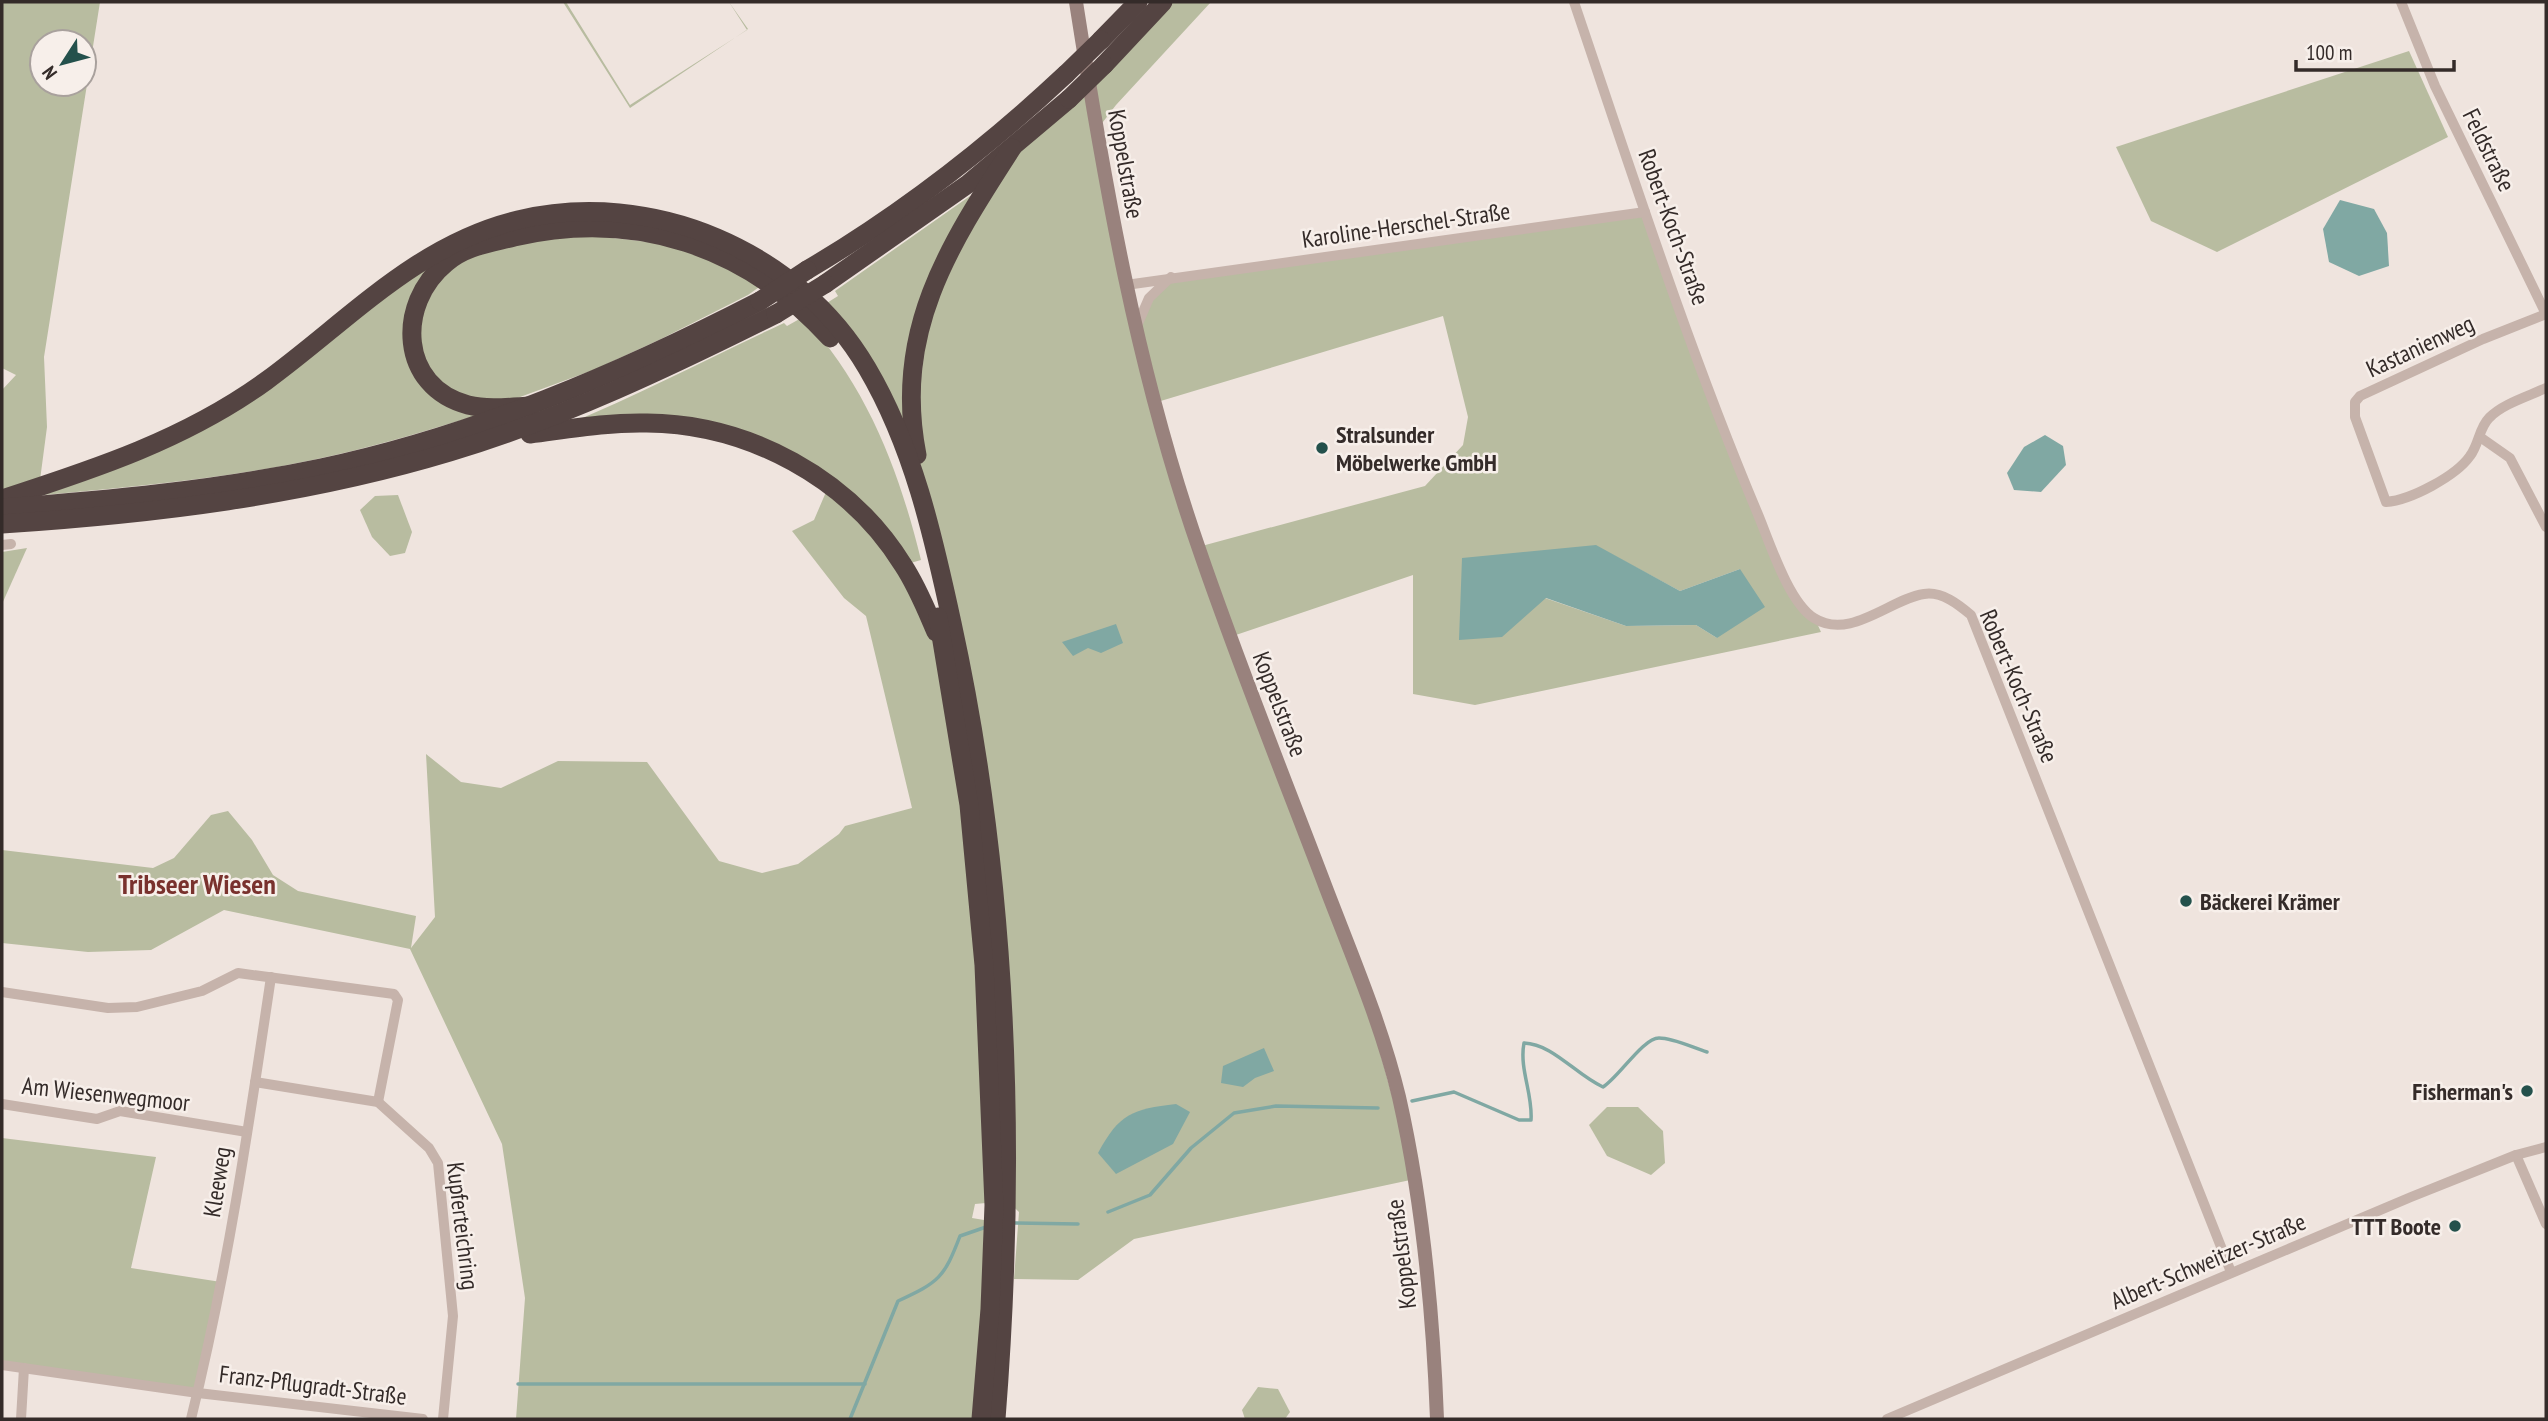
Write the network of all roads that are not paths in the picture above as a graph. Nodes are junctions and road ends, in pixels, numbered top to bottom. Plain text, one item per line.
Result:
1 (1076, 2) edge
2 (1138, 2) edge
3 (1163, 2) edge
4 (1574, 2) edge
5 (2401, 2) edge
6 (1012, 148) junction
7 (1645, 212) junction
8 (1171, 277) junction
9 (1126, 285) junction
10 (2546, 314) edge
11 (2520, 326) joint
12 (1136, 328) junction
13 (2546, 388) edge
14 (531, 406) junction
15 (2480, 437) junction
16 (487, 440) junction
17 (2, 499) edge
18 (2, 508) edge
19 (2, 524) edge
20 (2546, 527) edge
21 (933, 542) junction
22 (944, 650) junction
23 (271, 977) junction
24 (2, 992) edge
25 (255, 1082) junction
26 (378, 1102) junction
27 (2, 1104) edge
28 (247, 1132) junction
29 (2546, 1147) edge
30 (2516, 1155) junction
31 (1001, 1204) junction
32 (2546, 1224) edge
33 (1001, 1246) junction
34 (2231, 1272) junction
35 (2, 1365) edge
36 (24, 1368) junction
37 (198, 1393) junction
38 (335, 1413) edge
39 (21, 1419) edge
40 (191, 1419) edge
41 (423, 1419) edge
42 (443, 1419) edge
43 (981, 1419) edge
44 (996, 1419) edge
45 (1437, 1419) edge
46 (1887, 1419) edge

1 - 9 street, Koppelstraße
2 - 14 highway, bridge
3 - 6 highway, bridge
4 - 7 street, Robert-Koch-Straße
5 - 10 street, Feldstraße
6 - 16 highway, bridge
6 - 21 highway
7 - 8 street, Karoline-Herschel-Straße
7 - 34 street, Robert-Koch-Straße
8 - 9 street, Karoline-Herschel-Straße
8 - 12 street
9 - 12 street, Koppelstraße
10 - 11 street, Feldstraße
11 - 15 street, Kastanienweg
12 - 45 street, Koppelstraße
13 - 15 street, Kastanienweg
14 - 18 highway
14 - 22 highway
15 - 20 street
16 - 19 highway
16 - 22 highway
17 - 21 highway
21 - 31 highway
22 - 31 highway
23 - 24 street
23 - 25 street, Kleeweg
23 - 26 street
25 - 26 street
25 - 28 street, Kleeweg
26 - 42 street, Kupferteichring
27 - 28 street, Am Wiesenwegmoor
28 - 37 street, Kleeweg
29 - 30 street, Albert-Schweitzer-Straße
30 - 32 street
30 - 34 street, Albert-Schweitzer-Straße
31 - 33 highway
33 - 43 highway
33 - 44 highway
34 - 46 street, Albert-Schweitzer-Straße
35 - 36 street, Franz-Pflugradt-Straße
36 - 37 street, Franz-Pflugradt-Straße
36 - 39 street
37 - 38 street, Franz-Pflugradt-Straße
37 - 40 street, Kleeweg
38 - 41 street, Franz-Pflugradt-Straße

